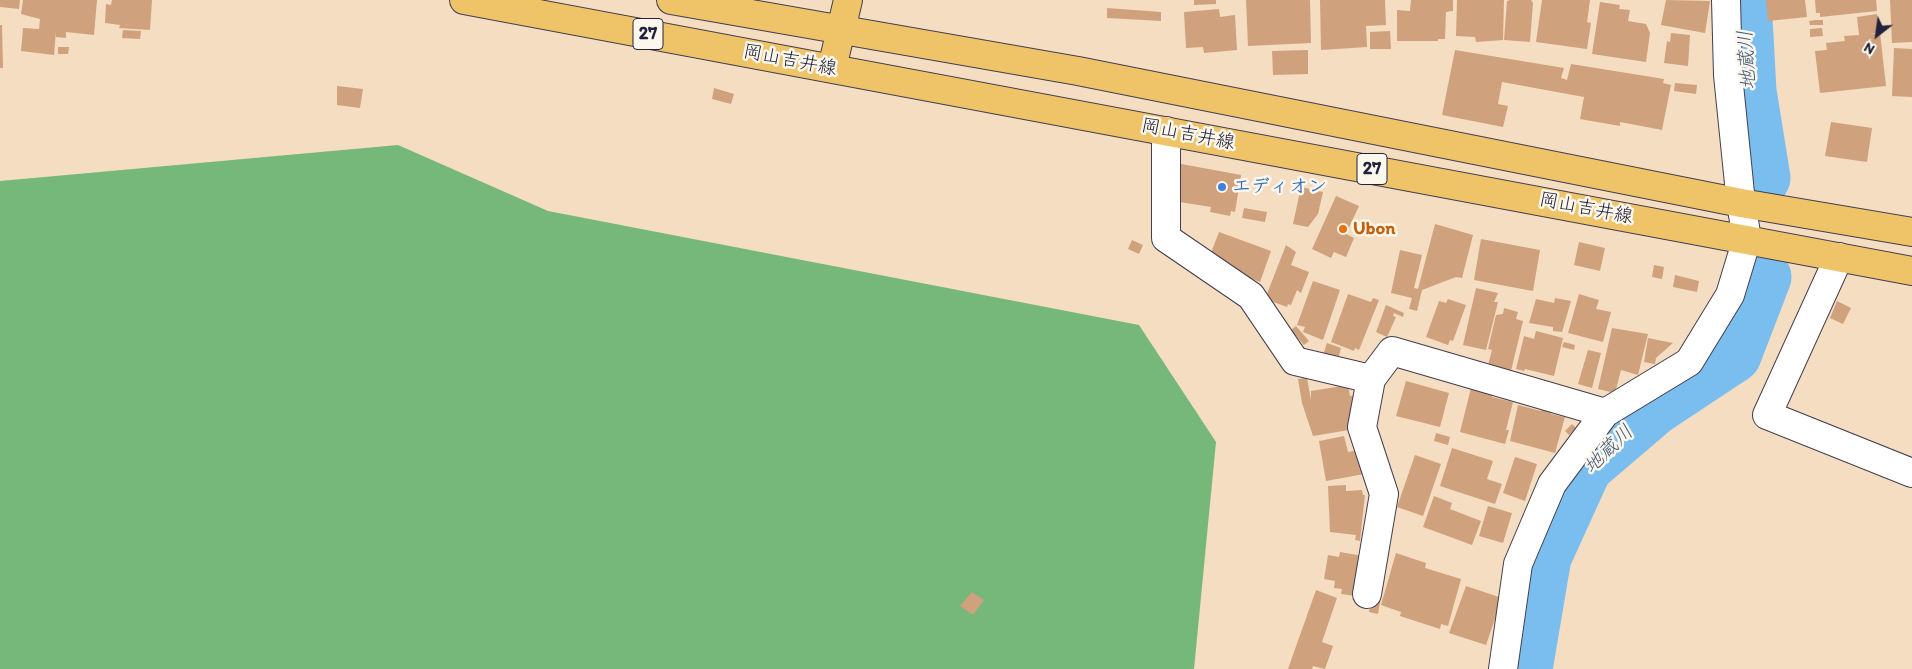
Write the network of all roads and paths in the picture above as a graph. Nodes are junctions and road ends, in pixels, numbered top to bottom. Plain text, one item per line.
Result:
1 (464, 0) edge
2 (671, 0) edge
3 (848, 0) edge
4 (1726, 0) edge
5 (841, 29) junction
6 (832, 68) junction
7 (1166, 131) junction
8 (1741, 203) junction
9 (1912, 232) edge
10 (1748, 239) junction
11 (1839, 257) junction
12 (1912, 271) edge
13 (1371, 379) junction
14 (1605, 413) junction
15 (1912, 473) edge
16 (1366, 594) dead end
17 (1503, 669) edge

1 - 6 main road, 岡山吉井線 / 27
2 - 5 main road, 岡山吉井線 / 27
3 - 5 main road
4 - 8 street
5 - 6 main road
5 - 8 main road, 岡山吉井線 / 27
6 - 7 main road, 岡山吉井線 / 27
7 - 10 main road, 岡山吉井線 / 27
7 - 13 street
8 - 9 main road, 岡山吉井線 / 27
8 - 10 street
10 - 11 main road, 岡山吉井線 / 27
10 - 14 street
11 - 12 main road, 岡山吉井線 / 27
11 - 15 street
13 - 14 street
13 - 16 street
14 - 17 street

